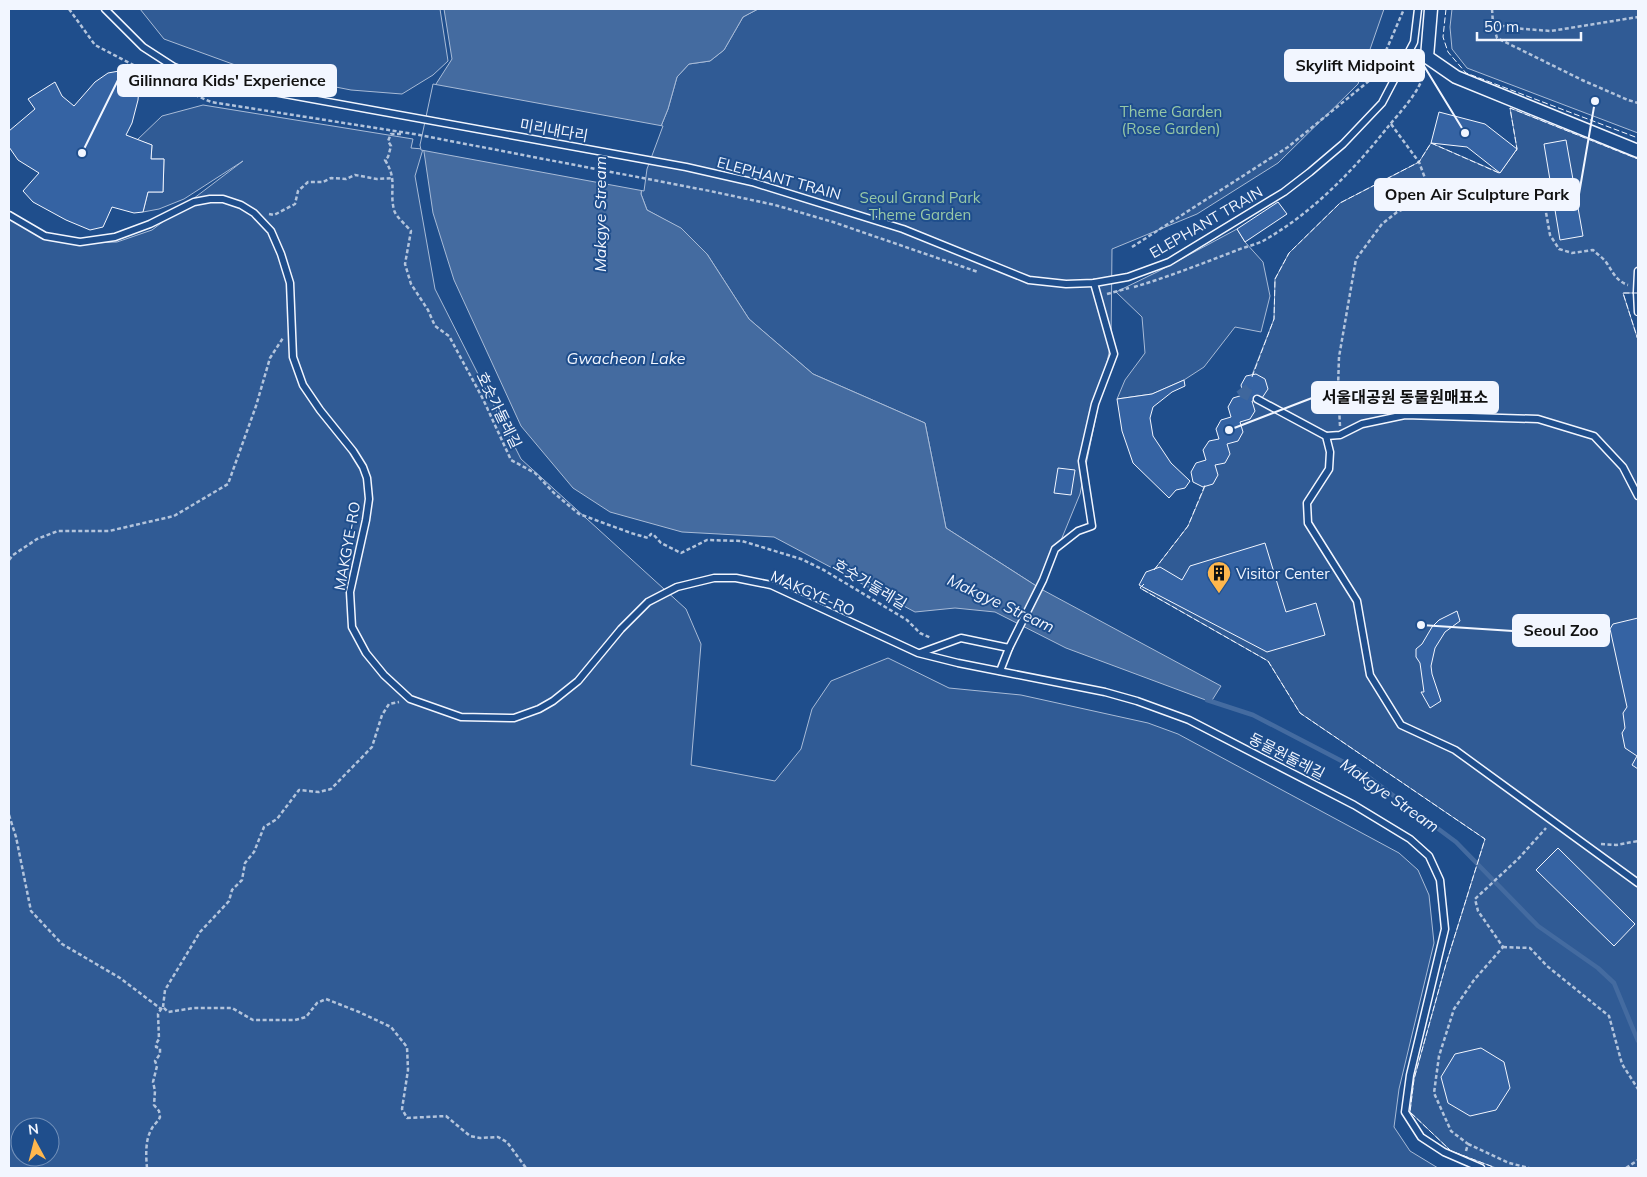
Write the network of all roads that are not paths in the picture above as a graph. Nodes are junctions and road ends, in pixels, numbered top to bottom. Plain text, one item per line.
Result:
1 (105, 9) edge
2 (1418, 9) edge
3 (1431, 9) edge
4 (1638, 151) edge
5 (686, 167) joint
6 (9, 215) edge
7 (1638, 271) edge
8 (1094, 283) junction
9 (1638, 312) edge
10 (1257, 399) tunnel mouth
11 (1326, 436) junction
12 (1638, 496) edge
13 (1009, 648) junction
14 (918, 653) junction
15 (1000, 671) junction
16 (1638, 884) edge
17 (1481, 1168) edge

1 - 5 lane, 미리내다리
2 - 8 lane, ELEPHANT TRAIN
3 - 4 street
5 - 8 lane, ELEPHANT TRAIN
6 - 14 lane, MAKGYE-RO
7 - 9 lane
8 - 13 lane
10 - 11 lane
11 - 12 lane
11 - 16 lane
13 - 14 lane
13 - 15 lane
14 - 15 lane, 동물원둘레길
15 - 17 lane, 동물원둘레길

